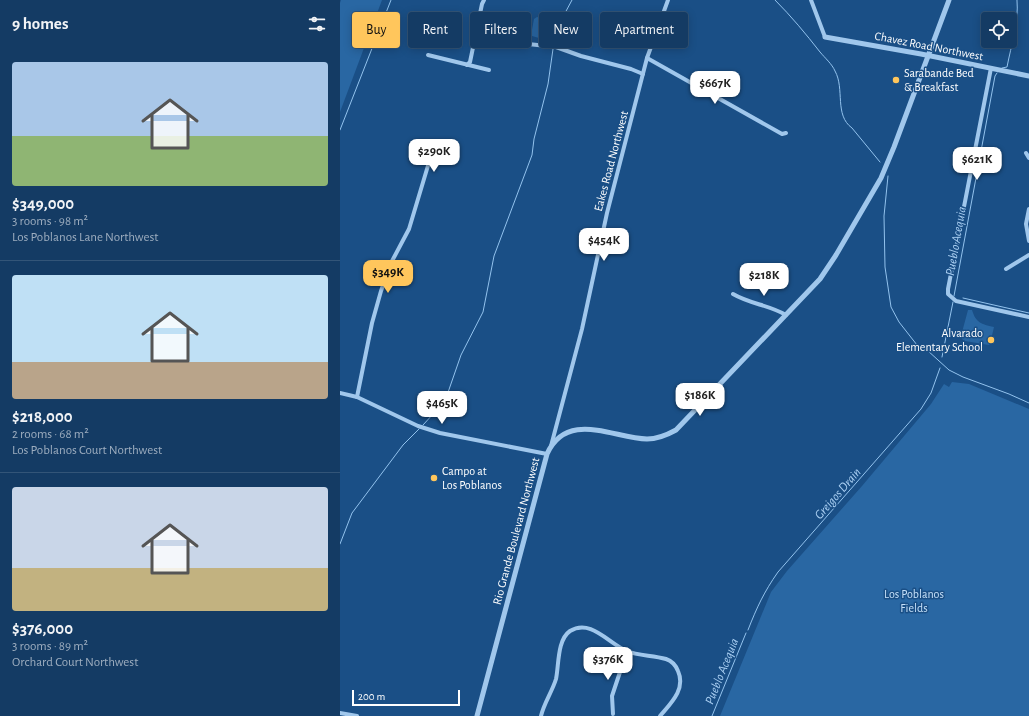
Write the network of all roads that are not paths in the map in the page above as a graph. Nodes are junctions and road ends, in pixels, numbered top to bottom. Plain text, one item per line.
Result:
1 (484, 0) edge
2 (668, 0) edge
3 (811, 0) edge
4 (949, 0) edge
5 (481, 12) edge
6 (825, 37) joint
7 (531, 44) edge
8 (473, 48) edge
9 (428, 55) dead end
10 (928, 55) junction
11 (647, 58) junction
12 (467, 65) junction
13 (991, 68) junction
14 (489, 70) dead end
15 (643, 74) junction
16 (1029, 76) edge
17 (786, 133) dead end
18 (433, 149) dead end
19 (1026, 152) dead end
20 (1029, 158) edge
21 (1029, 209) edge
22 (1029, 241) edge
23 (1029, 255) edge
24 (1006, 269) dead end
25 (733, 294) dead end
26 (786, 315) junction
27 (1029, 317) edge
28 (340, 393) edge
29 (357, 397) junction
30 (551, 446) junction
31 (547, 454) junction
32 (627, 651) junction
33 (340, 713) edge
34 (613, 714) dead end
35 (357, 716) edge
36 (477, 716) edge
37 (541, 716) edge
38 (660, 716) edge

1 - 5 street
2 - 11 street, Eakes Road Northwest
3 - 6 street
4 - 10 street, Rio Grande Boulevard Northwest
6 - 10 street, Chavez Road Northwest
7 - 15 street
8 - 12 street
9 - 12 street
10 - 13 street, Chavez Road Northwest
10 - 26 street, Rio Grande Boulevard Northwest
11 - 15 street, Eakes Road Northwest
11 - 17 street
12 - 14 street
13 - 16 street, Chavez Road Northwest
13 - 27 street
15 - 30 street, Eakes Road Northwest
18 - 29 street
19 - 20 street
21 - 22 street
23 - 24 street
25 - 26 street
26 - 30 street, Rio Grande Boulevard Northwest
28 - 29 street
29 - 31 street
30 - 31 street, Rio Grande Boulevard Northwest
31 - 36 street, Rio Grande Boulevard Northwest
32 - 34 street
32 - 37 street
32 - 38 street
33 - 35 street

